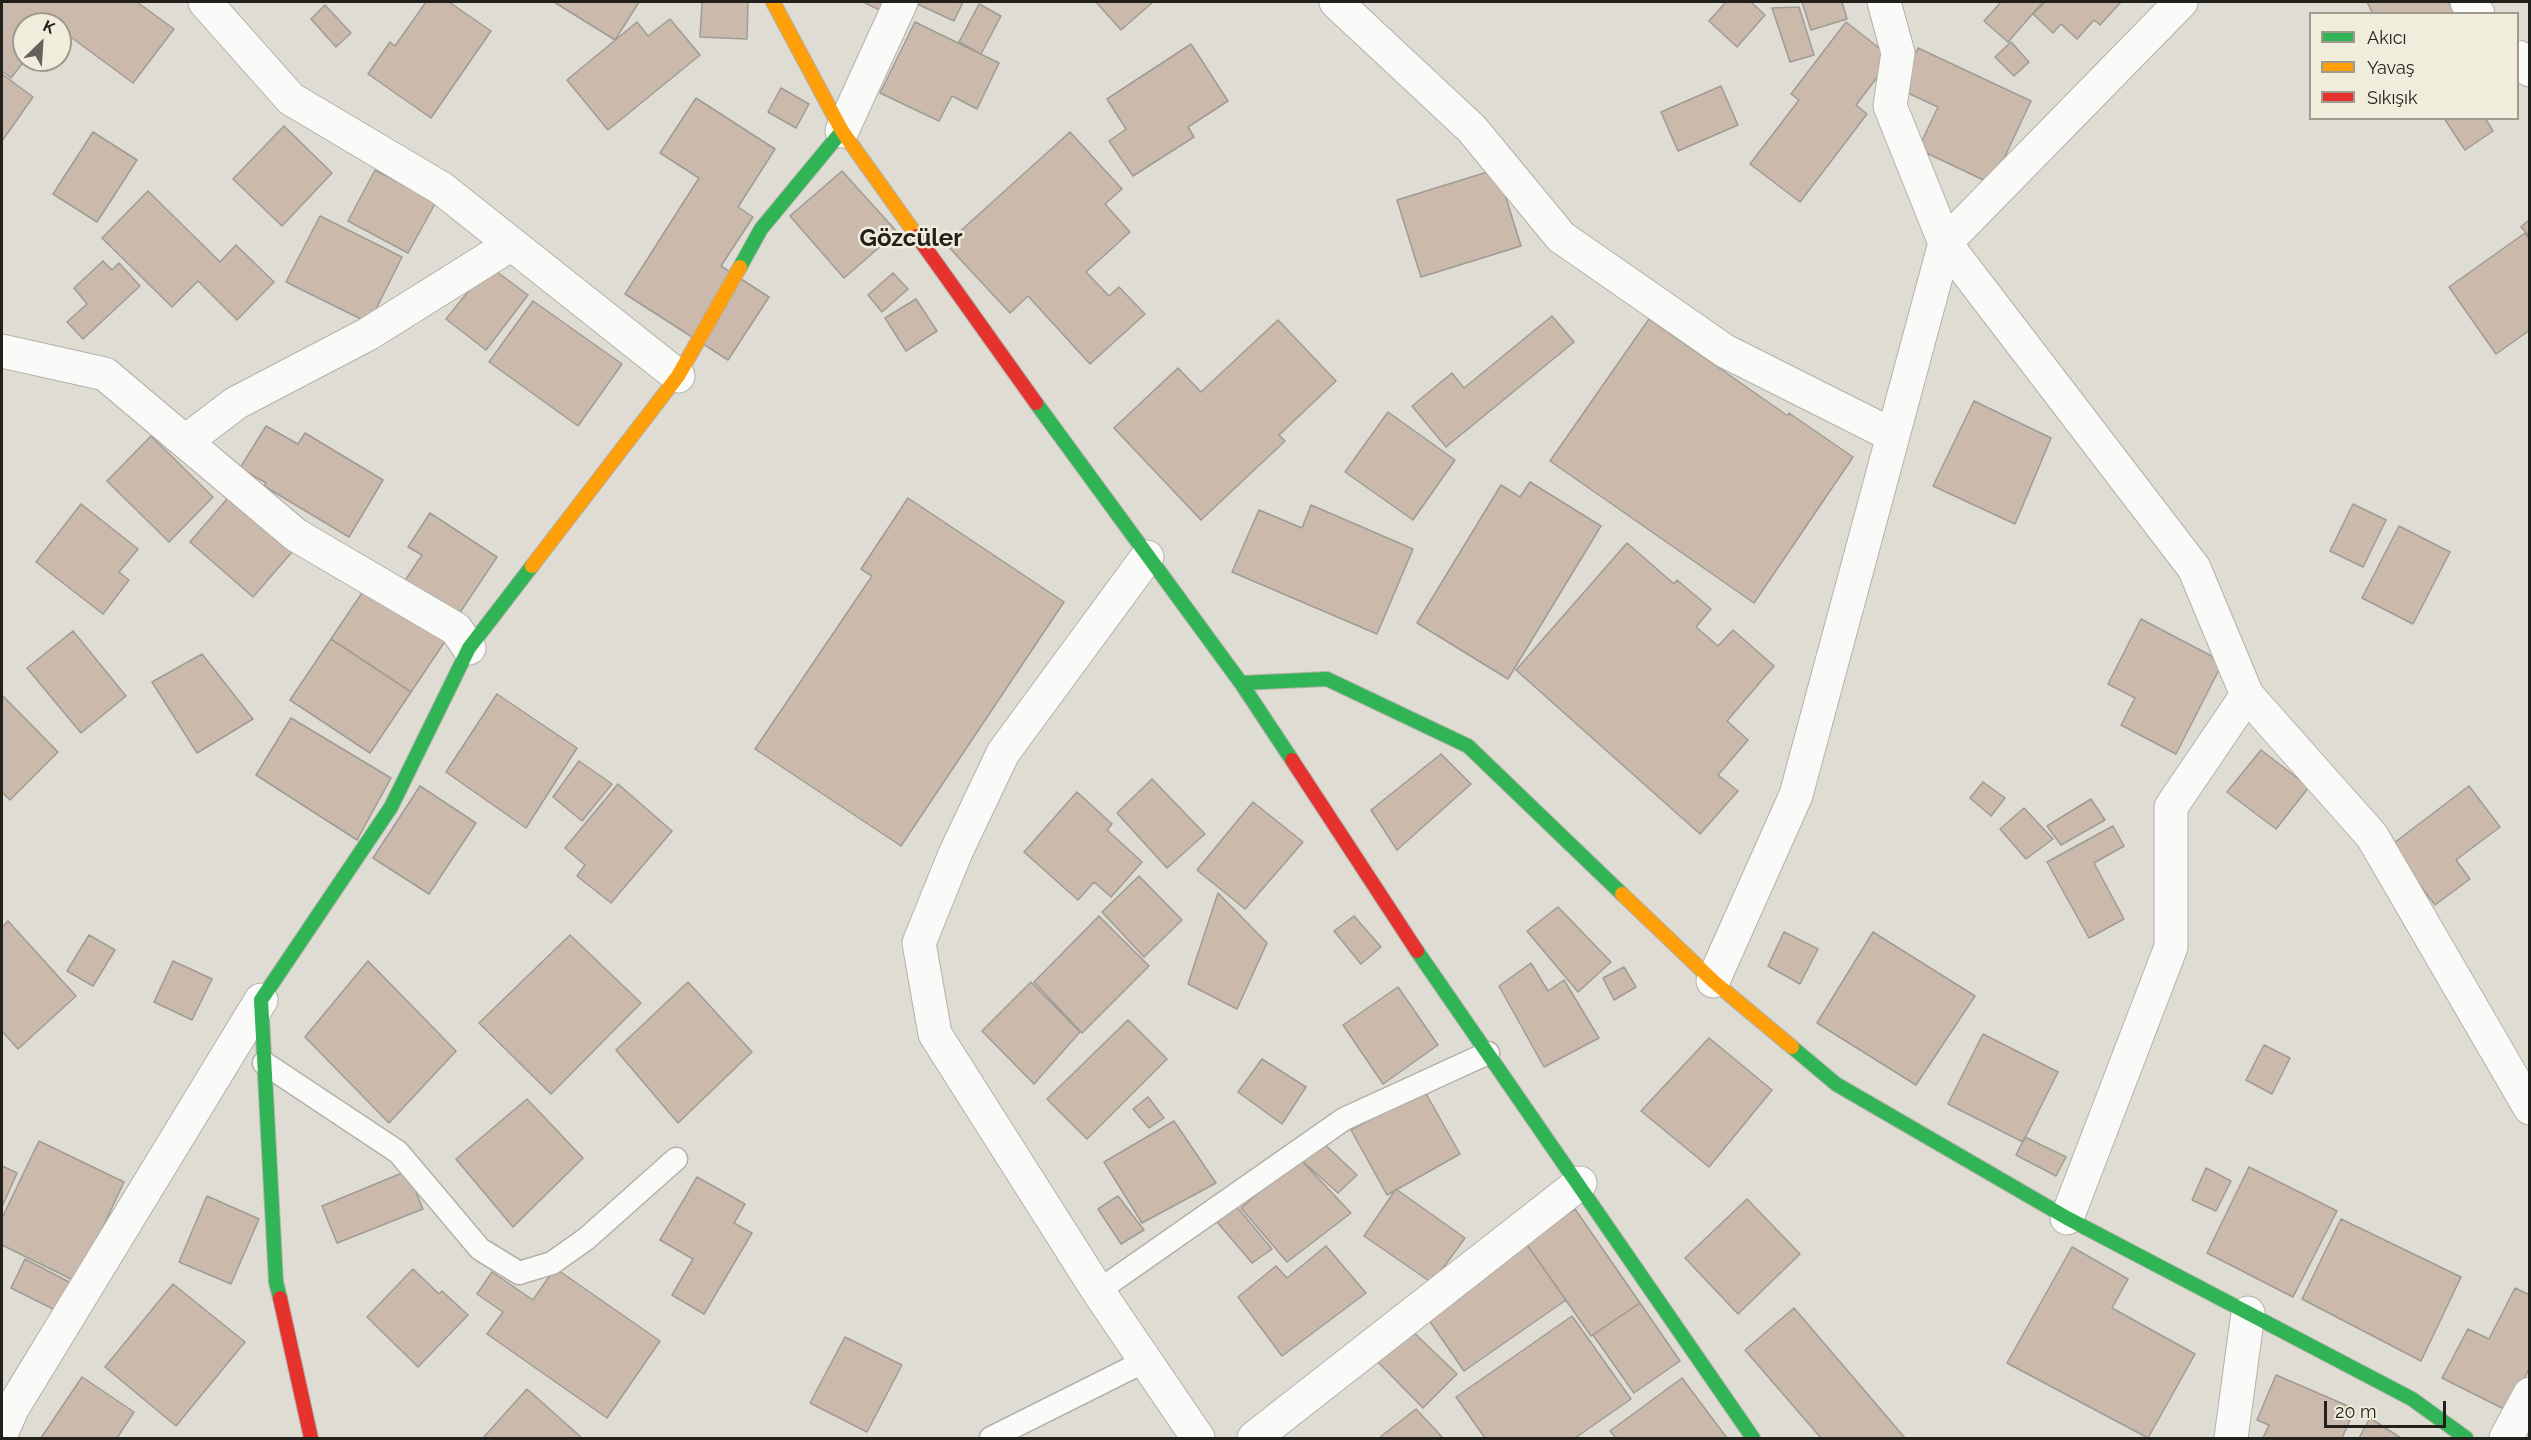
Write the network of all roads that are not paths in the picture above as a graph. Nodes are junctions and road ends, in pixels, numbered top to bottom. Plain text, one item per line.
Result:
1 (205, 2) edge
2 (773, 2) edge
3 (901, 2) edge
4 (1336, 2) edge
5 (1884, 2) edge
6 (2181, 2) edge
7 (842, 131) junction
8 (1945, 243) junction
9 (510, 245) junction
10 (2, 351) edge
11 (678, 376) junction
12 (1892, 435) junction
13 (186, 441) junction
14 (1147, 557) junction
15 (469, 648) junction
16 (1241, 682) junction
17 (2247, 695) junction
18 (1713, 981) junction
19 (261, 1000) junction
20 (1488, 1053) junction
21 (264, 1063) junction
22 (2529, 1108) edge
23 (676, 1160) dead end
24 (1580, 1183) junction
25 (2067, 1218) junction
26 (1098, 1292) junction
27 (2248, 1313) junction
28 (1145, 1361) junction
29 (2, 1378) edge
30 (2529, 1394) edge
31 (7, 1421) edge
32 (311, 1438) edge
33 (991, 1438) edge
34 (1197, 1438) edge
35 (1254, 1438) edge
36 (1753, 1438) edge
37 (2231, 1438) edge
38 (2466, 1438) edge
39 (2506, 1438) edge

1 - 9 street
2 - 7 street
3 - 7 street
4 - 12 street
5 - 8 street
6 - 8 street
7 - 11 street
7 - 14 street
8 - 12 street
8 - 17 street
9 - 11 street
9 - 13 street
10 - 13 street
11 - 15 street
12 - 18 street
13 - 15 street
14 - 16 street
14 - 26 street
15 - 19 street
16 - 18 street
16 - 20 street
17 - 22 street
17 - 25 street
18 - 25 street
19 - 21 street
19 - 31 street
20 - 24 street
20 - 26 lane
21 - 23 lane
21 - 32 street
24 - 35 street
24 - 36 street
25 - 27 street
26 - 28 street
27 - 37 street
27 - 38 street
28 - 33 lane
28 - 34 street
29 - 31 street
30 - 39 street

